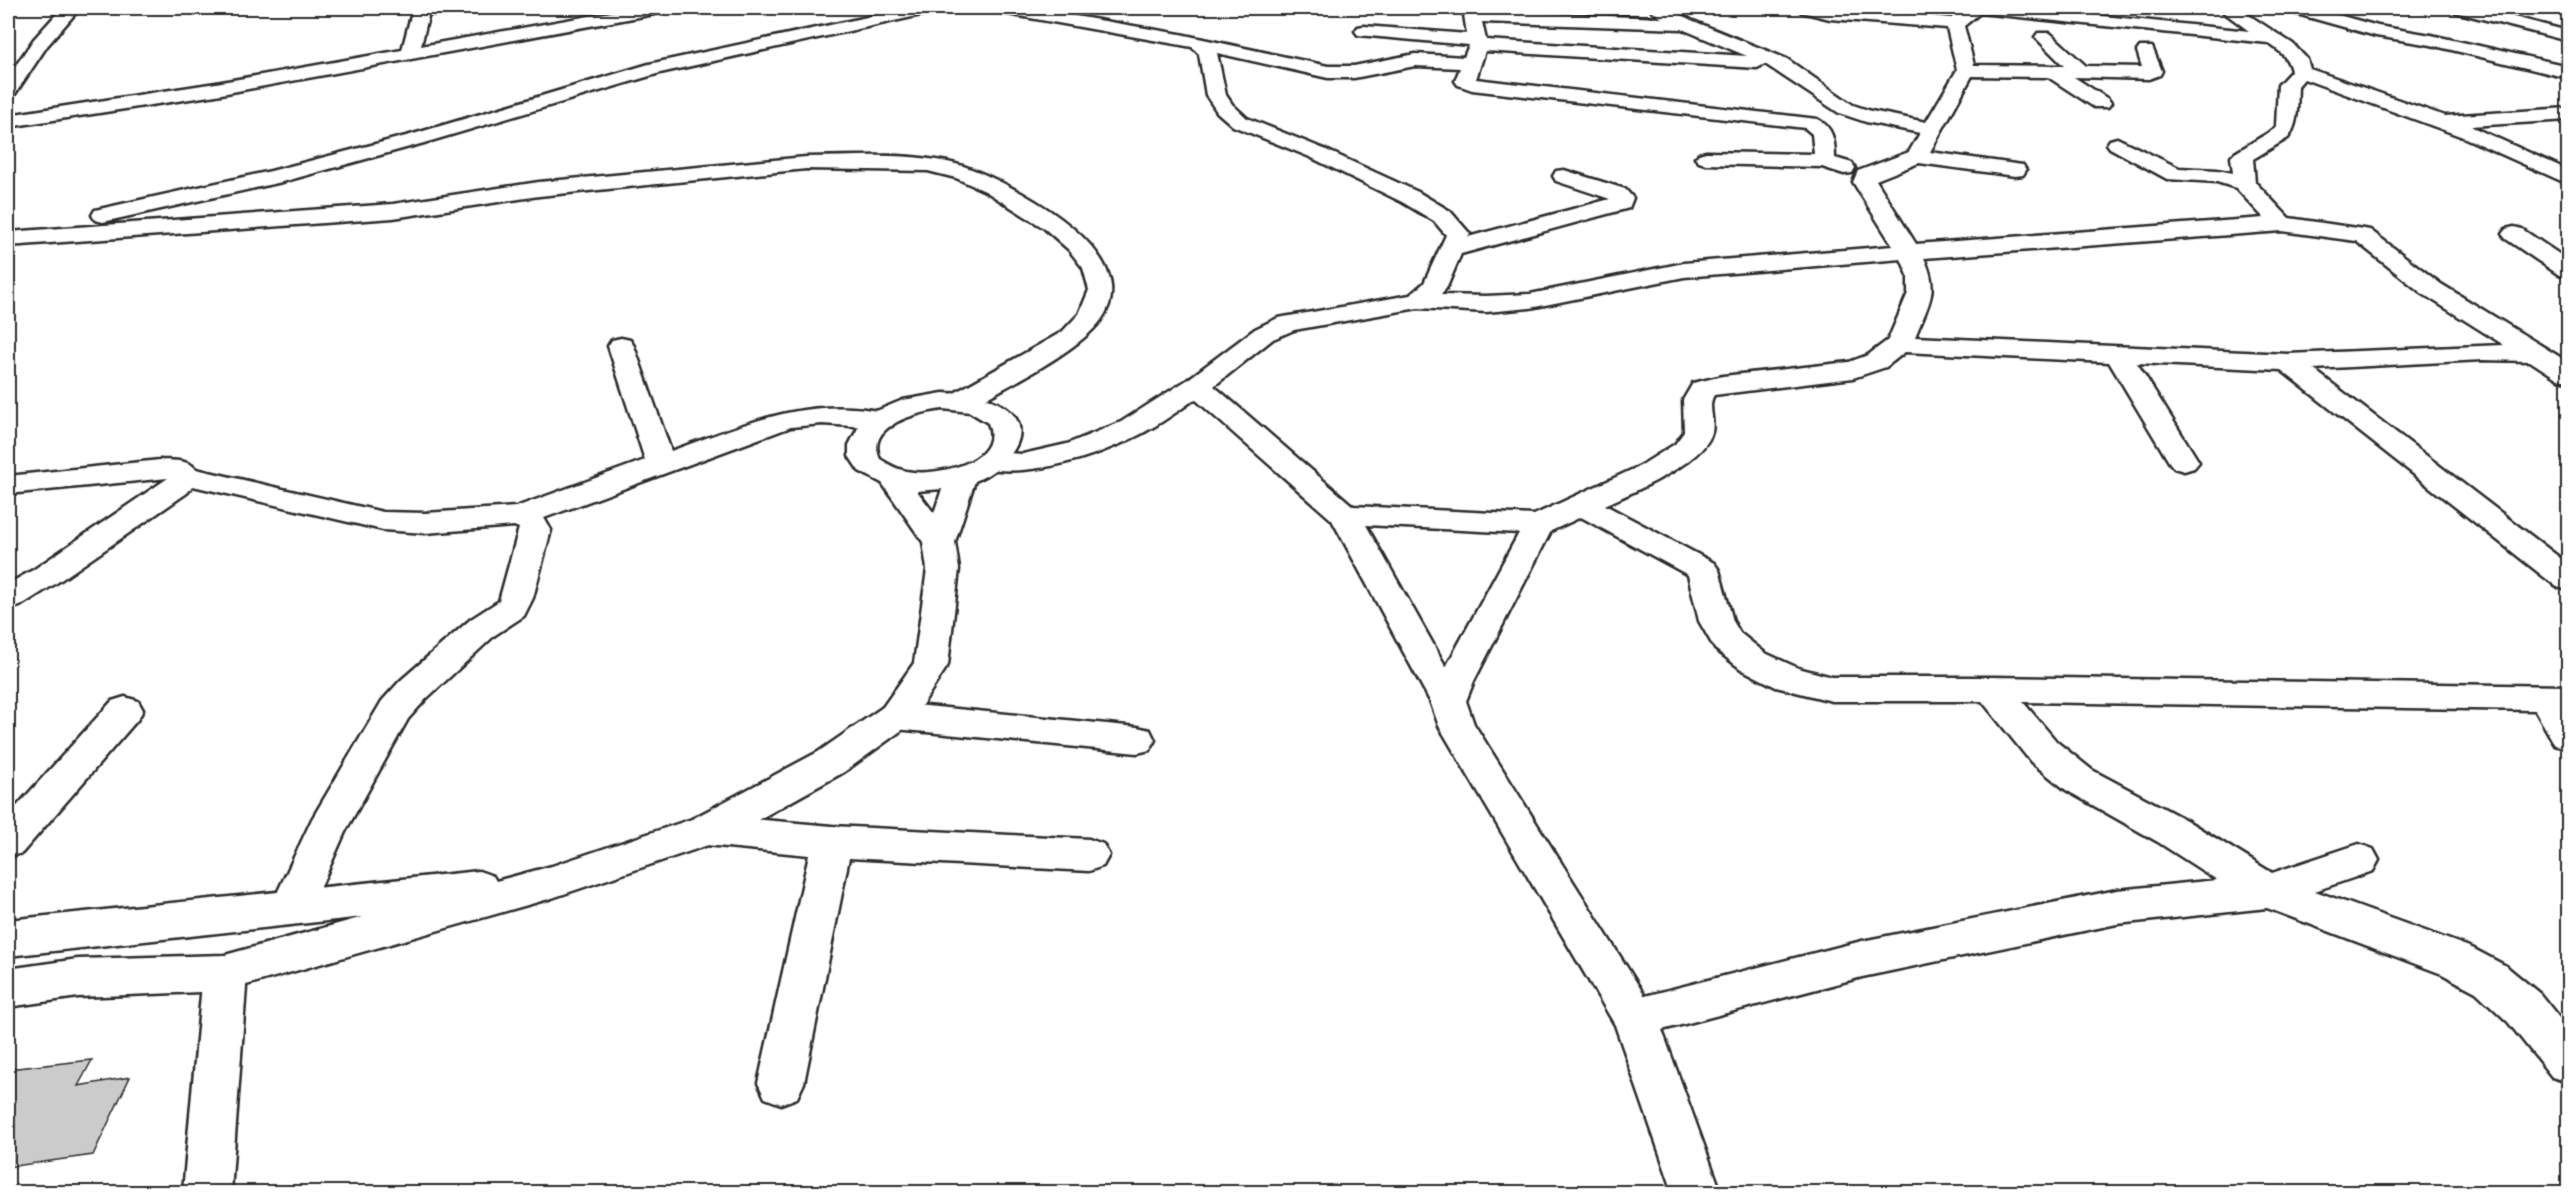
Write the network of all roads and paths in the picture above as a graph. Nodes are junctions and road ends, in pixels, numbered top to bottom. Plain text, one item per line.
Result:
1 (71, 8) edge
2 (481, 8) edge
3 (660, 8) edge
4 (930, 8) edge
5 (1002, 8) edge
6 (1657, 8) edge
7 (1807, 8) edge
8 (1977, 8) edge
9 (2227, 8) edge
10 (2296, 8) edge
11 (2462, 8) edge
12 (420, 10) edge
13 (1472, 12) edge
14 (1685, 24) junction
15 (1955, 24) junction
16 (1364, 32) dead end
17 (2568, 36) edge
18 (2044, 38) dead end
19 (2269, 38) junction
20 (2431, 40) junction
21 (1200, 45) junction
22 (1475, 49) junction
23 (2146, 51) dead end
24 (410, 53) junction
25 (1780, 63) junction
26 (1966, 70) junction
27 (2053, 72) junction
28 (2081, 72) junction
29 (2301, 72) junction
30 (2568, 72) edge
31 (8, 90) edge
32 (2101, 103) dead end
33 (2568, 114) edge
34 (8, 121) edge
35 (2445, 121) junction
36 (1932, 129) junction
37 (2117, 144) dead end
38 (1917, 156) junction
39 (1706, 158) dead end
40 (1825, 161) junction
41 (2015, 170) dead end
42 (1564, 176) dead end
43 (1866, 176) junction
44 (2568, 178) edge
45 (2244, 183) junction
46 (2282, 224) junction
47 (2514, 234) dead end
48 (8, 238) edge
49 (1452, 249) junction
50 (1909, 252) junction
51 (2568, 270) edge
52 (1418, 301) junction
53 (1899, 344) junction
54 (621, 346) dead end
55 (2568, 352) edge
56 (2539, 353) junction
57 (2118, 354) junction
58 (2288, 362) junction
59 (2568, 373) edge
60 (1197, 386) junction
61 (959, 402) junction
62 (882, 420) junction
63 (990, 461) junction
64 (2184, 462) dead end
65 (662, 466) junction
66 (186, 476) junction
67 (962, 476) junction
68 (893, 478) junction
69 (8, 485) edge
70 (1582, 505) junction
71 (1345, 515) junction
72 (520, 516) junction
73 (1539, 525) junction
74 (939, 542) junction
75 (2568, 579) edge
76 (8, 598) edge
77 (1992, 689) junction
78 (2557, 698) edge
79 (1448, 701) junction
80 (125, 710) dead end
81 (896, 716) junction
82 (2568, 736) edge
83 (1137, 740) dead end
84 (706, 830) junction
85 (8, 842) edge
86 (832, 842) junction
87 (1089, 855) dead end
88 (2359, 860) dead end
89 (552, 882) junction
90 (2268, 891) junction
91 (292, 906) junction
92 (105, 930) junction
93 (8, 938) edge
94 (225, 973) junction
95 (78, 978) junction
96 (8, 988) edge
97 (1635, 1018) junction
98 (2568, 1062) edge
99 (781, 1083) dead end
100 (207, 1192) edge
101 (1697, 1192) edge

1 - 31 street
2 - 12 lane
3 - 24 street
4 - 48 street
5 - 21 street
6 - 14 street
7 - 15 street
8 - 15 street
8 - 19 street
9 - 19 street
10 - 20 street
11 - 17 street
11 - 20 street
12 - 24 street
13 - 14 street
13 - 22 street
14 - 25 street
15 - 26 street
16 - 22 street
18 - 28 street
19 - 29 street
20 - 30 street
21 - 22 street
21 - 49 street
22 - 25 street
22 - 40 street
23 - 28 street
24 - 34 street
25 - 36 street
26 - 27 street
26 - 36 street
27 - 28 street
27 - 32 street
29 - 35 street
29 - 45 street
33 - 35 street
35 - 44 street
36 - 38 street
37 - 45 street
38 - 41 street
38 - 43 street
39 - 40 street
40 - 43 street
42 - 49 street
43 - 50 street
45 - 46 street
46 - 50 street
46 - 56 street
47 - 51 street
48 - 61 street
49 - 52 street
50 - 52 street
50 - 53 street
52 - 60 street
53 - 57 street
53 - 70 street
54 - 65 street
55 - 56 street
56 - 58 street
56 - 59 street
57 - 58 street
57 - 64 street
58 - 75 street
60 - 63 street
60 - 71 street
61 - 62 street
61 - 63 street
62 - 65 street
62 - 68 street
63 - 67 street
65 - 72 street
66 - 69 street
66 - 72 street
66 - 76 street
67 - 68 street
67 - 74 street
68 - 74 street
70 - 73 street
70 - 77 street
71 - 73 street
71 - 79 street
72 - 91 street
73 - 79 street
74 - 81 street
77 - 78 street
77 - 90 street
78 - 82 street
79 - 97 street
80 - 85 street
81 - 83 street
81 - 84 street
84 - 86 street
84 - 89 street
86 - 87 street
86 - 99 street
88 - 90 street
89 - 91 street
89 - 94 street
90 - 97 street
90 - 98 street
91 - 92 street
92 - 93 street
92 - 95 street
94 - 95 street
94 - 100 street
95 - 96 street
97 - 101 street

